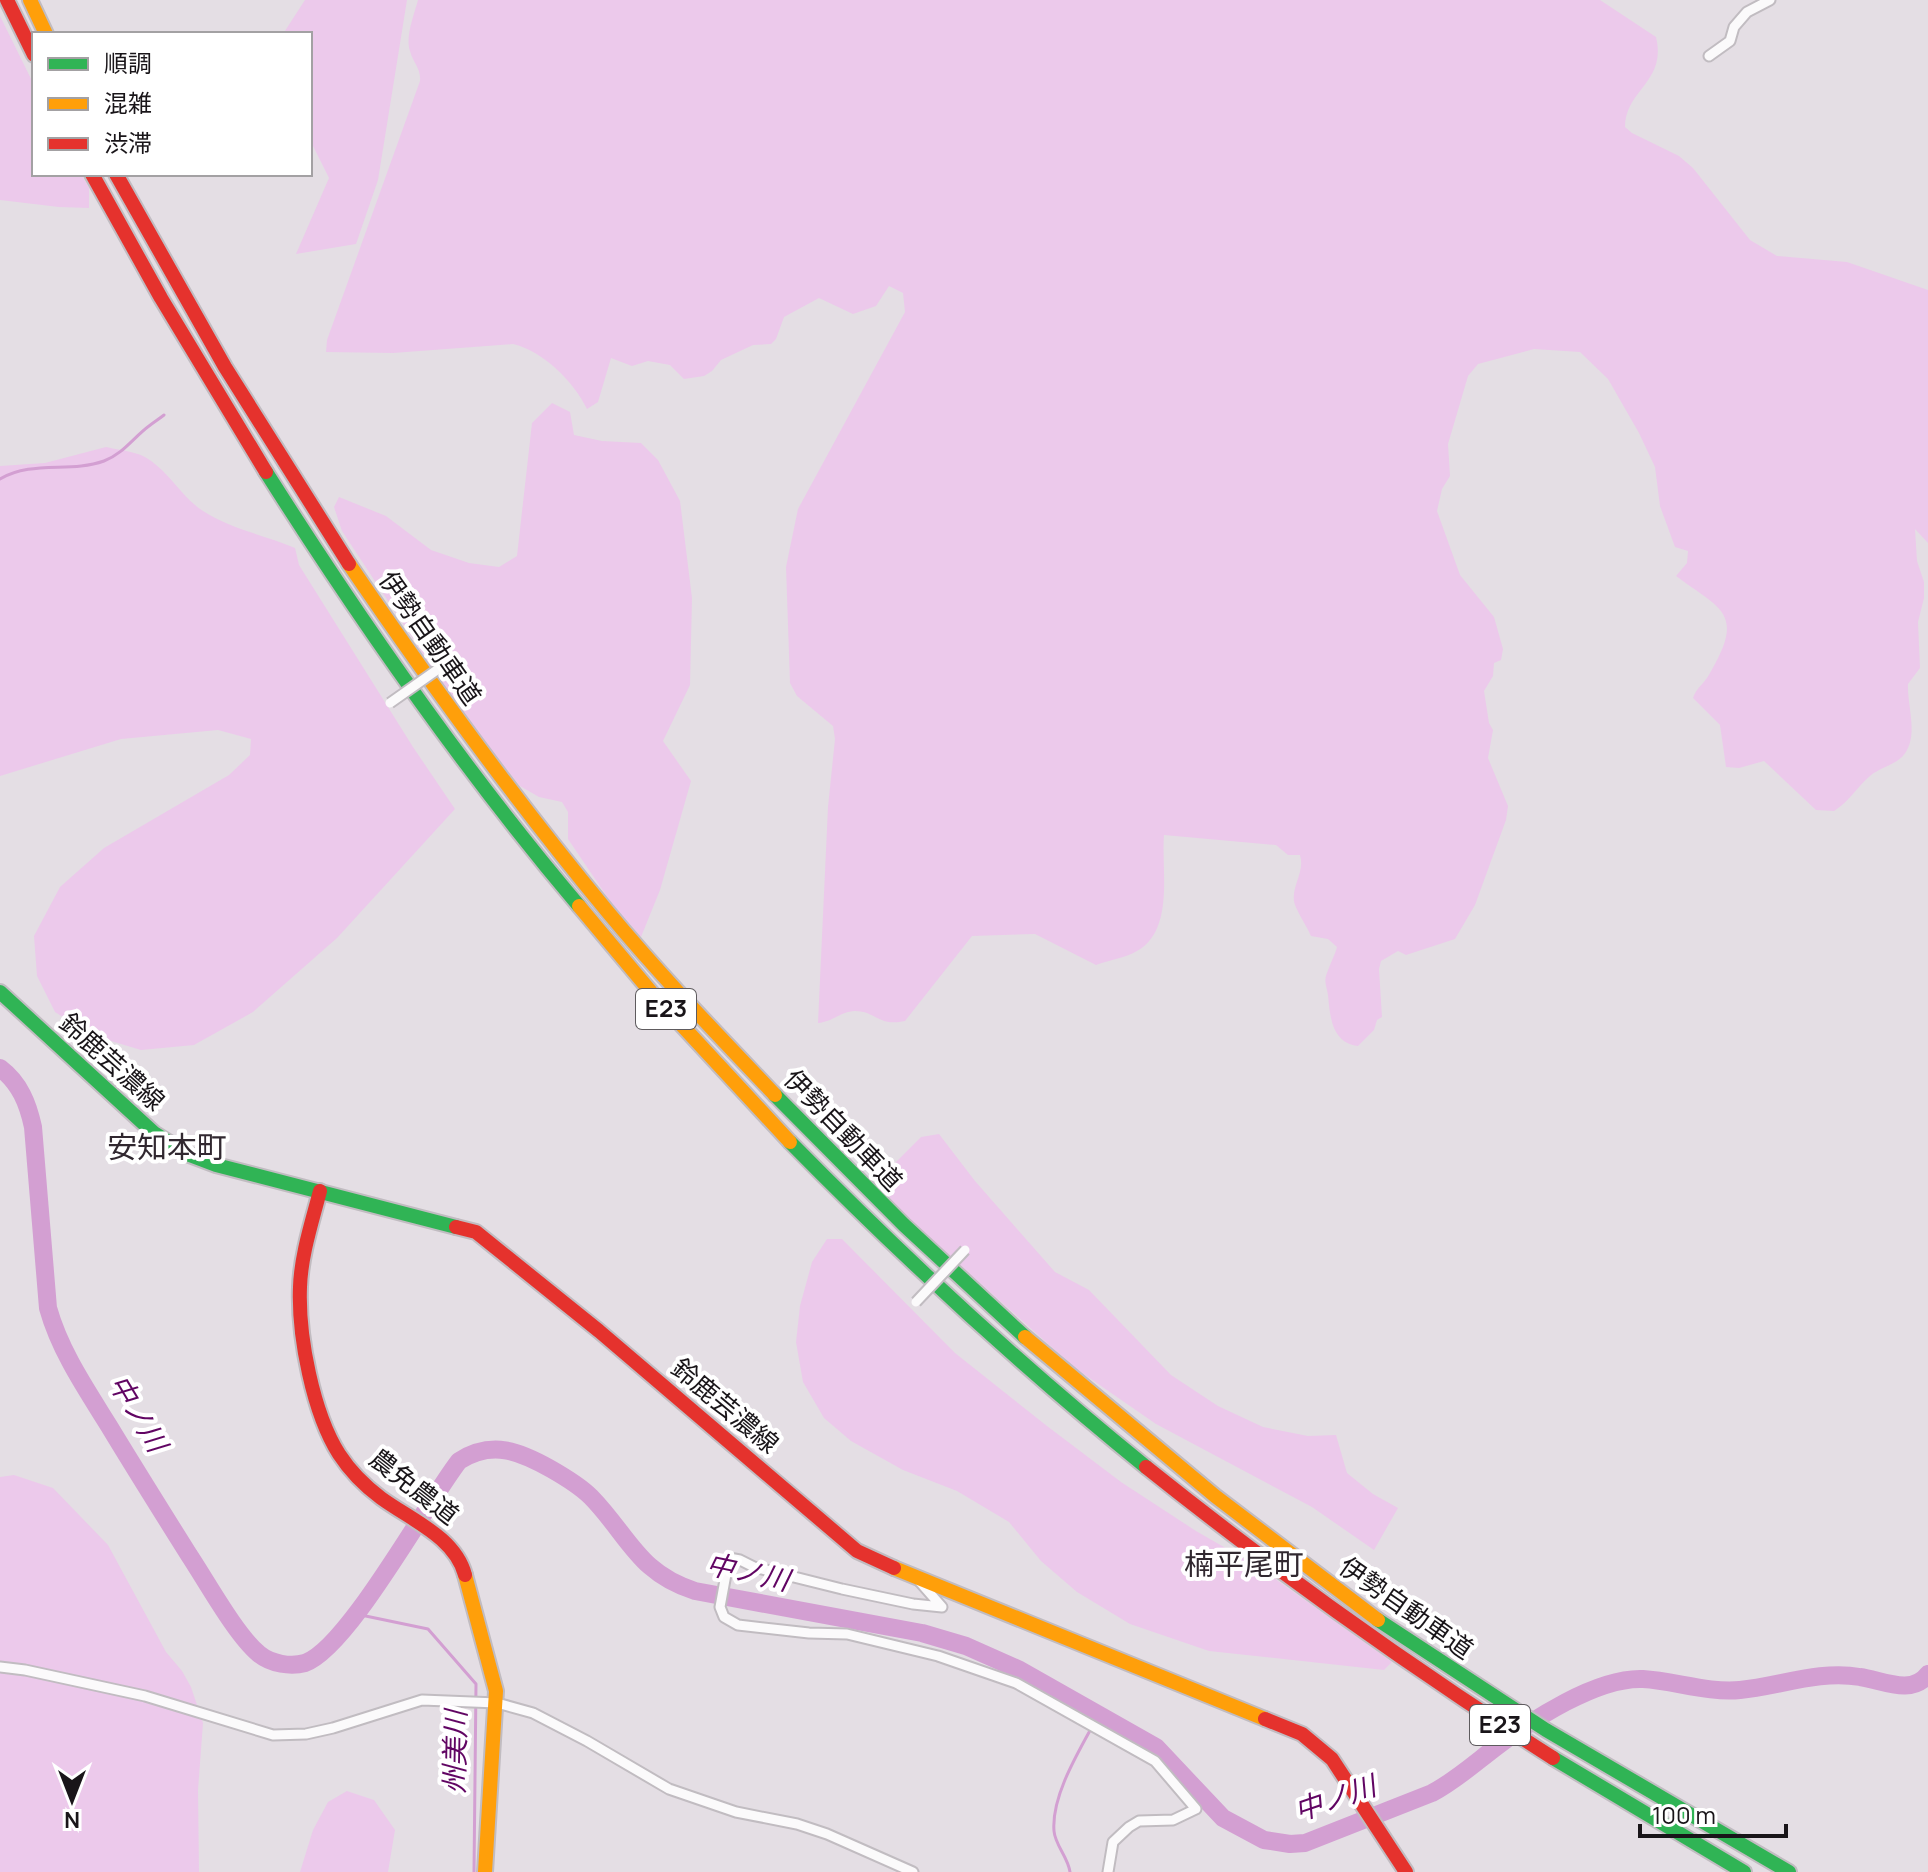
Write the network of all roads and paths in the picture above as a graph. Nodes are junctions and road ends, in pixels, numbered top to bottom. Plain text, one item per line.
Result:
1 (7, 0) edge
2 (30, 0) edge
3 (1770, 0) edge
4 (45, 32) edge
5 (32, 51) edge
6 (1709, 56) dead end
7 (93, 176) edge
8 (117, 176) edge
9 (451, 660) dead end
10 (390, 703) dead end
11 (0, 992) edge
12 (320, 1191) junction
13 (965, 1250) dead end
14 (916, 1302) dead end
15 (915, 1577) junction
16 (0, 1667) edge
17 (491, 1703) junction
18 (485, 1872) edge
19 (913, 1872) edge
20 (1108, 1872) edge
21 (1406, 1872) edge
22 (1744, 1872) edge
23 (1789, 1872) edge

1 - 5 main road
2 - 4 main road
3 - 6 street
7 - 22 main road, 伊勢自動車道 / E23
8 - 23 main road, 伊勢自動車道 / E23
9 - 10 street, bridge
11 - 12 main road, 鈴鹿芸濃線
12 - 15 main road, 鈴鹿芸濃線
12 - 17 main road, 農免農道
13 - 14 street, bridge
15 - 20 street
15 - 21 main road, 鈴鹿芸濃線
16 - 17 street
17 - 18 main road, 農免農道
17 - 19 street

